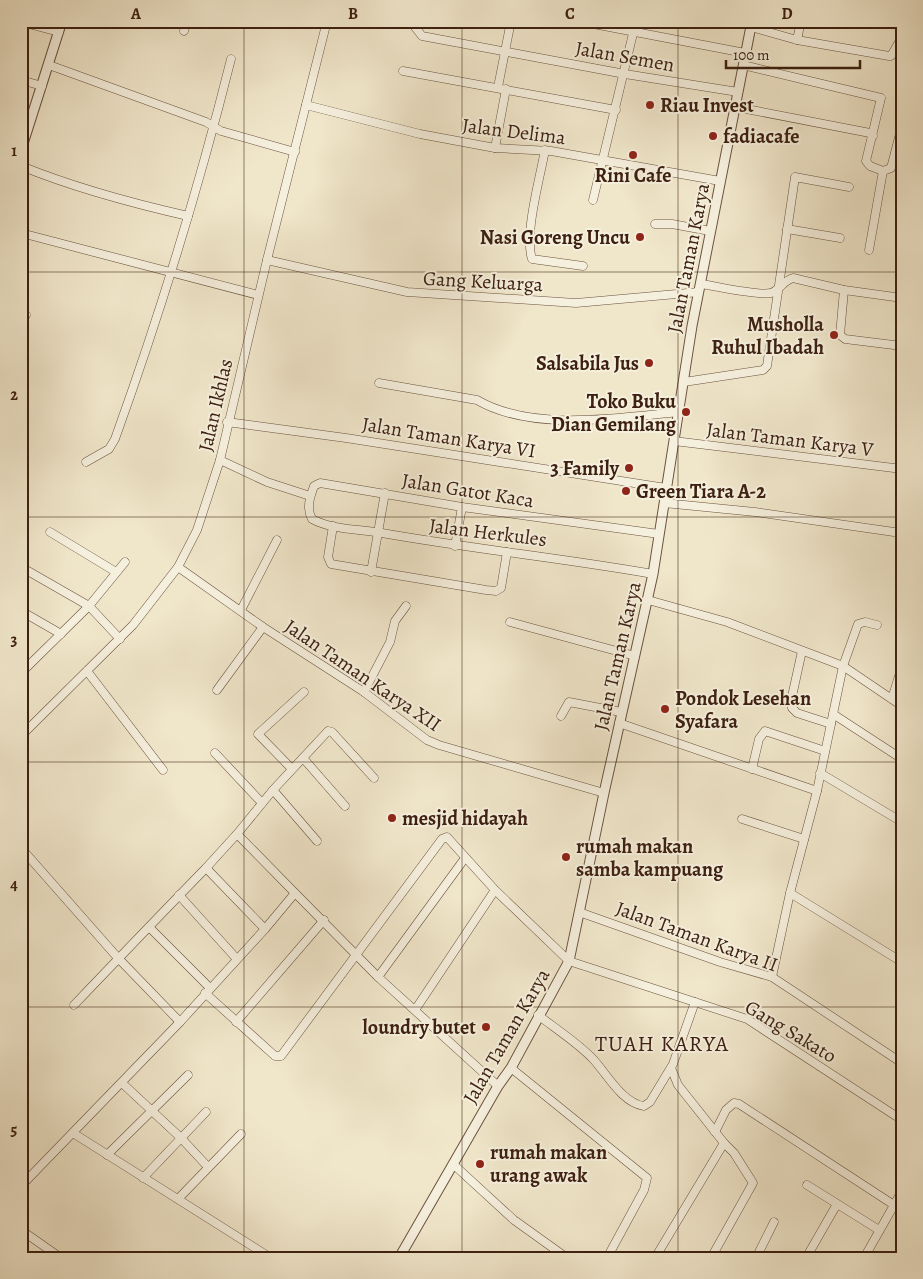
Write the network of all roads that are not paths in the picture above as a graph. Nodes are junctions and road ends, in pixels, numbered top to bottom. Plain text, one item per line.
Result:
1 (62, 21) edge
2 (186, 21) edge
3 (328, 21) edge
4 (417, 21) edge
5 (511, 21) edge
6 (578, 21) edge
7 (636, 21) edge
8 (801, 21) edge
9 (21, 22) edge
10 (752, 24) edge
11 (184, 31) dead end
12 (59, 32) junction
13 (634, 33) junction
14 (902, 36) edge
15 (797, 40) junction
16 (505, 50) junction
17 (745, 53) junction
18 (231, 59) dead end
19 (49, 65) junction
20 (744, 65) junction
21 (403, 71) dead end
22 (625, 74) junction
23 (21, 80) edge
24 (42, 86) junction
25 (502, 88) junction
26 (738, 92) junction
27 (306, 105) junction
28 (736, 107) junction
29 (616, 110) junction
30 (902, 126) edge
31 (214, 127) junction
32 (873, 136) junction
33 (495, 148) junction
34 (21, 150) edge
35 (546, 150) junction
36 (295, 152) junction
37 (602, 162) junction
38 (21, 166) edge
39 (887, 169) junction
40 (720, 181) junction
41 (849, 187) dead end
42 (593, 200) dead end
43 (188, 216) junction
44 (654, 224) dead end
45 (787, 229) junction
46 (710, 231) junction
47 (21, 233) edge
48 (840, 238) dead end
49 (869, 250) dead end
50 (267, 260) junction
51 (583, 266) dead end
52 (171, 273) junction
53 (700, 288) junction
54 (778, 290) junction
55 (844, 290) junction
56 (258, 295) junction
57 (902, 298) edge
58 (902, 346) edge
59 (684, 382) junction
60 (379, 383) dead end
61 (678, 412) junction
62 (228, 422) junction
63 (674, 441) junction
64 (220, 460) junction
65 (86, 462) dead end
66 (902, 468) edge
67 (666, 488) junction
68 (385, 493) junction
69 (310, 496) junction
70 (664, 503) junction
71 (462, 507) junction
72 (332, 526) junction
73 (50, 532) dead end
74 (378, 532) junction
75 (894, 532) dead end
76 (659, 534) junction
77 (277, 540) dead end
78 (455, 546) junction
79 (507, 552) junction
80 (125, 562) dead end
81 (21, 567) edge
82 (178, 567) junction
83 (116, 572) junction
84 (371, 572) junction
85 (653, 574) junction
86 (648, 600) junction
87 (89, 606) junction
88 (406, 606) dead end
89 (240, 610) junction
90 (21, 611) edge
91 (510, 622) dead end
92 (877, 625) dead end
93 (263, 627) junction
94 (61, 634) junction
95 (120, 639) junction
96 (802, 651) junction
97 (635, 656) junction
98 (843, 666) junction
99 (902, 666) edge
100 (87, 672) junction
101 (21, 673) edge
102 (217, 690) dead end
103 (304, 692) dead end
104 (364, 692) junction
105 (892, 698) junction
106 (902, 706) edge
107 (622, 712) junction
108 (833, 714) junction
109 (562, 716) dead end
110 (619, 723) junction
111 (831, 724) junction
112 (21, 736) edge
113 (825, 751) junction
114 (215, 753) dead end
115 (303, 758) junction
116 (902, 759) edge
117 (292, 769) junction
118 (752, 769) junction
119 (163, 770) dead end
120 (820, 773) junction
121 (374, 778) dead end
122 (273, 790) junction
123 (817, 792) junction
124 (604, 793) junction
125 (262, 803) junction
126 (345, 806) dead end
127 (742, 819) dead end
128 (902, 822) edge
129 (237, 834) junction
130 (804, 839) junction
131 (317, 841) dead end
132 (21, 848) edge
133 (465, 858) junction
134 (206, 868) junction
135 (495, 890) junction
136 (790, 893) junction
137 (295, 894) junction
138 (179, 895) junction
139 (579, 912) junction
140 (324, 920) junction
141 (149, 927) junction
142 (265, 929) junction
143 (356, 953) junction
144 (118, 958) junction
145 (236, 958) junction
146 (569, 962) junction
147 (902, 962) edge
148 (378, 977) junction
149 (772, 978) junction
150 (208, 991) junction
151 (695, 1002) junction
152 (74, 1005) dead end
153 (415, 1010) junction
154 (538, 1015) junction
155 (180, 1022) junction
156 (236, 1022) junction
157 (902, 1063) edge
158 (511, 1068) junction
159 (671, 1068) junction
160 (188, 1075) dead end
161 (122, 1083) junction
162 (498, 1086) junction
163 (152, 1111) junction
164 (206, 1112) dead end
165 (902, 1120) edge
166 (715, 1132) junction
167 (73, 1133) junction
168 (241, 1134) dead end
169 (181, 1138) junction
170 (724, 1142) junction
171 (107, 1155) junction
172 (453, 1164) junction
173 (208, 1167) junction
174 (21, 1173) edge
175 (143, 1178) junction
176 (25, 1183) edge
177 (807, 1185) dead end
178 (902, 1191) edge
179 (178, 1198) junction
180 (837, 1204) junction
181 (894, 1205) junction
182 (774, 1222) dead end
183 (21, 1230) edge
184 (879, 1230) junction
185 (61, 1258) edge
186 (271, 1258) edge
187 (399, 1258) edge
188 (567, 1258) edge
189 (606, 1258) edge
190 (655, 1258) edge
191 (711, 1258) edge
192 (756, 1258) edge
193 (806, 1258) edge
194 (864, 1258) edge

1 - 12 street
2 - 11 street
3 - 27 street, Jalan Ikhlas
4 - 16 street, Jalan Semen
5 - 16 street
6 - 13 street
7 - 13 street
8 - 15 street
9 - 12 street
10 - 15 street
10 - 17 street, Jalan Taman Karya
12 - 19 street
13 - 17 street
13 - 22 street
14 - 15 street
16 - 22 street, Jalan Semen
16 - 25 street
17 - 20 street, Jalan Taman Karya
18 - 31 street
19 - 24 street
19 - 31 street
20 - 26 street, Jalan Taman Karya
20 - 32 street
21 - 25 street
22 - 26 street, Jalan Semen
22 - 29 street
23 - 24 street
24 - 34 street
25 - 29 street
25 - 33 street
26 - 28 street, Jalan Taman Karya
27 - 33 street, Jalan Delima
27 - 36 street, Jalan Ikhlas
28 - 32 street
28 - 40 street, Jalan Taman Karya
29 - 37 street
30 - 39 street
31 - 36 street
31 - 43 street
32 - 39 street
33 - 35 street, Jalan Delima
35 - 37 street, Jalan Delima
35 - 51 street
36 - 50 street, Jalan Ikhlas
37 - 40 street, Jalan Delima
37 - 42 street
38 - 43 street
39 - 49 street
40 - 46 street, Jalan Taman Karya
41 - 45 street
43 - 52 street
44 - 46 street
45 - 48 street
45 - 54 street
46 - 53 street, Jalan Taman Karya
47 - 52 street
50 - 53 street, Gang Keluarga
50 - 56 street, Jalan Ikhlas
52 - 56 street
52 - 65 street
53 - 54 street, Gang Keluarga
53 - 59 street, Jalan Taman Karya
54 - 55 street
54 - 59 street
55 - 57 street
55 - 58 street
56 - 62 street, Jalan Ikhlas
59 - 61 street, Jalan Taman Karya
60 - 61 street
61 - 63 street, Jalan Taman Karya
62 - 64 street, Jalan Ikhlas
62 - 67 street, Jalan Taman Karya VI
63 - 66 street, Jalan Taman Karya V
63 - 67 street, Jalan Taman Karya
64 - 69 street
64 - 82 street, Jalan Ikhlas
67 - 70 street, Jalan Taman Karya
68 - 69 street, Jalan Gatot Kaca
68 - 71 street, Jalan Gatot Kaca
68 - 74 street
69 - 72 street, Jalan Herkules
70 - 75 street
70 - 76 street, Jalan Taman Karya
71 - 76 street, Jalan Gatot Kaca
71 - 78 street
72 - 74 street, Jalan Herkules
72 - 84 street
73 - 83 street
74 - 78 street, Jalan Herkules
74 - 84 street
76 - 85 street, Jalan Taman Karya
77 - 89 street
78 - 79 street, Jalan Herkules
79 - 84 street
79 - 85 street, Jalan Herkules
80 - 83 street
81 - 87 street
82 - 89 street, Jalan Taman Karya XII
82 - 95 street, Jalan Ikhlas
83 - 87 street
85 - 86 street, Jalan Taman Karya
86 - 96 street
86 - 97 street, Jalan Taman Karya
87 - 94 street
87 - 95 street
88 - 104 street
89 - 93 street, Jalan Taman Karya XII
90 - 94 street
91 - 97 street
92 - 98 street
93 - 102 street
93 - 104 street, Jalan Taman Karya XII
94 - 101 street
95 - 100 street, Jalan Ikhlas
96 - 98 street
96 - 111 street
97 - 107 street, Jalan Taman Karya
98 - 105 street
98 - 108 street
99 - 105 street
100 - 112 street, Jalan Ikhlas
100 - 119 street
103 - 117 street
104 - 124 street, Jalan Taman Karya XII
105 - 106 street
107 - 109 street
107 - 110 street, Jalan Taman Karya
108 - 111 street
108 - 116 street
110 - 118 street
110 - 124 street, Jalan Taman Karya
111 - 113 street
113 - 118 street
113 - 120 street
114 - 125 street
115 - 117 street
115 - 121 street
115 - 126 street
117 - 122 street
118 - 123 street
120 - 123 street
120 - 128 street
122 - 125 street
122 - 131 street
123 - 130 street
124 - 139 street, Jalan Taman Karya
125 - 129 street
127 - 130 street
129 - 134 street
129 - 137 street
130 - 136 street
132 - 144 street
133 - 135 street
133 - 143 street
133 - 148 street
134 - 138 street
134 - 142 street
135 - 146 street
135 - 153 street
136 - 147 street
136 - 149 street
137 - 140 street
137 - 142 street
138 - 141 street
138 - 145 street
139 - 146 street, Jalan Taman Karya
139 - 149 street, Jalan Taman Karya II
140 - 143 street
140 - 156 street
141 - 144 street
141 - 150 street
142 - 145 street
143 - 148 street
143 - 156 street
144 - 152 street
144 - 155 street
145 - 150 street
146 - 151 street, Gang Sakato
146 - 154 street, Jalan Taman Karya
148 - 153 street
149 - 157 street, Jalan Taman Karya II
150 - 155 street
150 - 156 street
151 - 159 street
151 - 165 street, Gang Sakato
153 - 162 street
154 - 158 street, Jalan Taman Karya
154 - 159 street
155 - 161 street
158 - 162 street, Jalan Taman Karya
158 - 189 street
159 - 166 street
160 - 163 street
161 - 163 street
161 - 167 street
162 - 172 street, Jalan Taman Karya
163 - 169 street
163 - 171 street
164 - 169 street
166 - 170 street
166 - 181 street
167 - 171 street
167 - 176 street
168 - 173 street
169 - 173 street
169 - 175 street
170 - 190 street
170 - 191 street
171 - 175 street
172 - 187 street, Jalan Taman Karya
172 - 188 street
173 - 179 street
174 - 176 street
175 - 179 street
177 - 180 street
178 - 181 street
179 - 186 street
180 - 184 street
180 - 193 street
181 - 184 street
182 - 192 street
183 - 185 street
184 - 194 street

